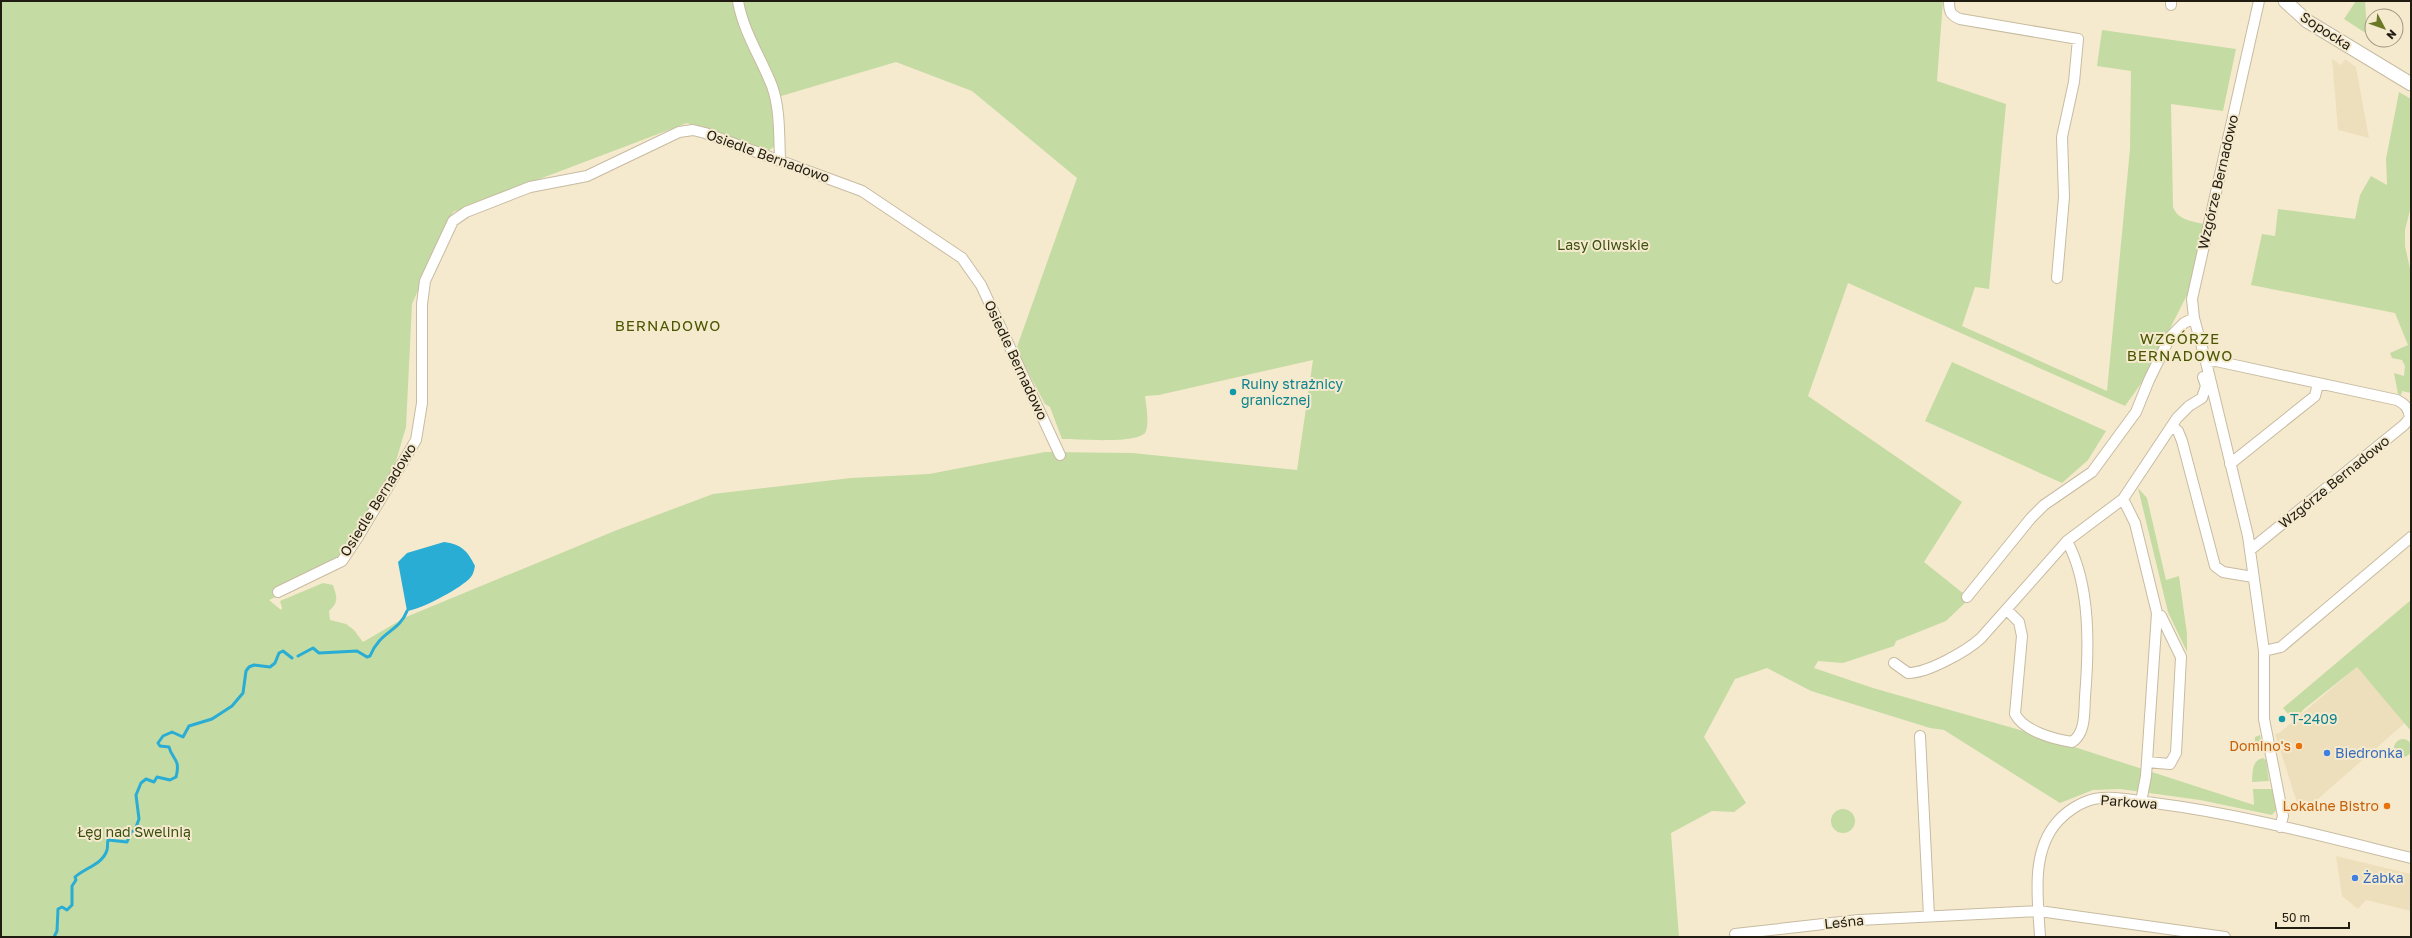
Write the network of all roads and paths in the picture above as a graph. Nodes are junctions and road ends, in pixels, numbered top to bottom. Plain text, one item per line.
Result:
1 (738, 1) edge
2 (1949, 1) edge
3 (2259, 1) edge
4 (2285, 1) edge
5 (2411, 84) edge
6 (780, 159) junction
7 (2057, 278) dead end
8 (2194, 318) junction
9 (2206, 362) junction
10 (2318, 384) junction
11 (2172, 426) junction
12 (1060, 455) dead end
13 (2230, 464) junction
14 (2123, 499) junction
15 (2411, 537) edge
16 (2067, 541) junction
17 (2250, 550) junction
18 (2254, 577) junction
19 (278, 592) dead end
20 (1967, 597) dead end
21 (2007, 610) junction
22 (2157, 613) junction
23 (2264, 651) junction
24 (1894, 663) dead end
25 (1920, 736) dead end
26 (2146, 762) junction
27 (2141, 802) junction
28 (2280, 827) junction
29 (2411, 858) edge
30 (2039, 911) junction
31 (1929, 916) junction
32 (1735, 934) dead end
33 (2040, 937) edge
34 (2225, 937) edge

1 - 6 street
2 - 7 street
3 - 8 street, Wzgórze Bernadowo
4 - 5 main road, Sopocka
6 - 12 street, Osiedle Bernadowo
6 - 19 street, Osiedle Bernadowo
8 - 9 street, Wzgórze Bernadowo
8 - 20 street
9 - 10 street, Wzgórze Bernadowo
9 - 11 street, Wzgórze Bernadowo
9 - 13 street, Wzgórze Bernadowo
10 - 13 street
10 - 17 street, Wzgórze Bernadowo
11 - 14 street, Wzgórze Bernadowo
11 - 18 street
13 - 17 street, Wzgórze Bernadowo
14 - 16 street, Wzgórze Bernadowo
14 - 22 street
15 - 23 street
16 - 21 street, Wzgórze Bernadowo
16 - 21 street
17 - 18 street, Wzgórze Bernadowo
18 - 23 street, Wzgórze Bernadowo
21 - 24 street, Wzgórze Bernadowo
22 - 26 street
22 - 26 street
23 - 28 street, Wzgórze Bernadowo
25 - 31 street
26 - 27 street
27 - 28 street, Parkowa
27 - 30 street, Parkowa
28 - 29 street, Parkowa
30 - 31 street, Leśna
30 - 33 street, Parkowa
30 - 34 street
31 - 32 street, Leśna

